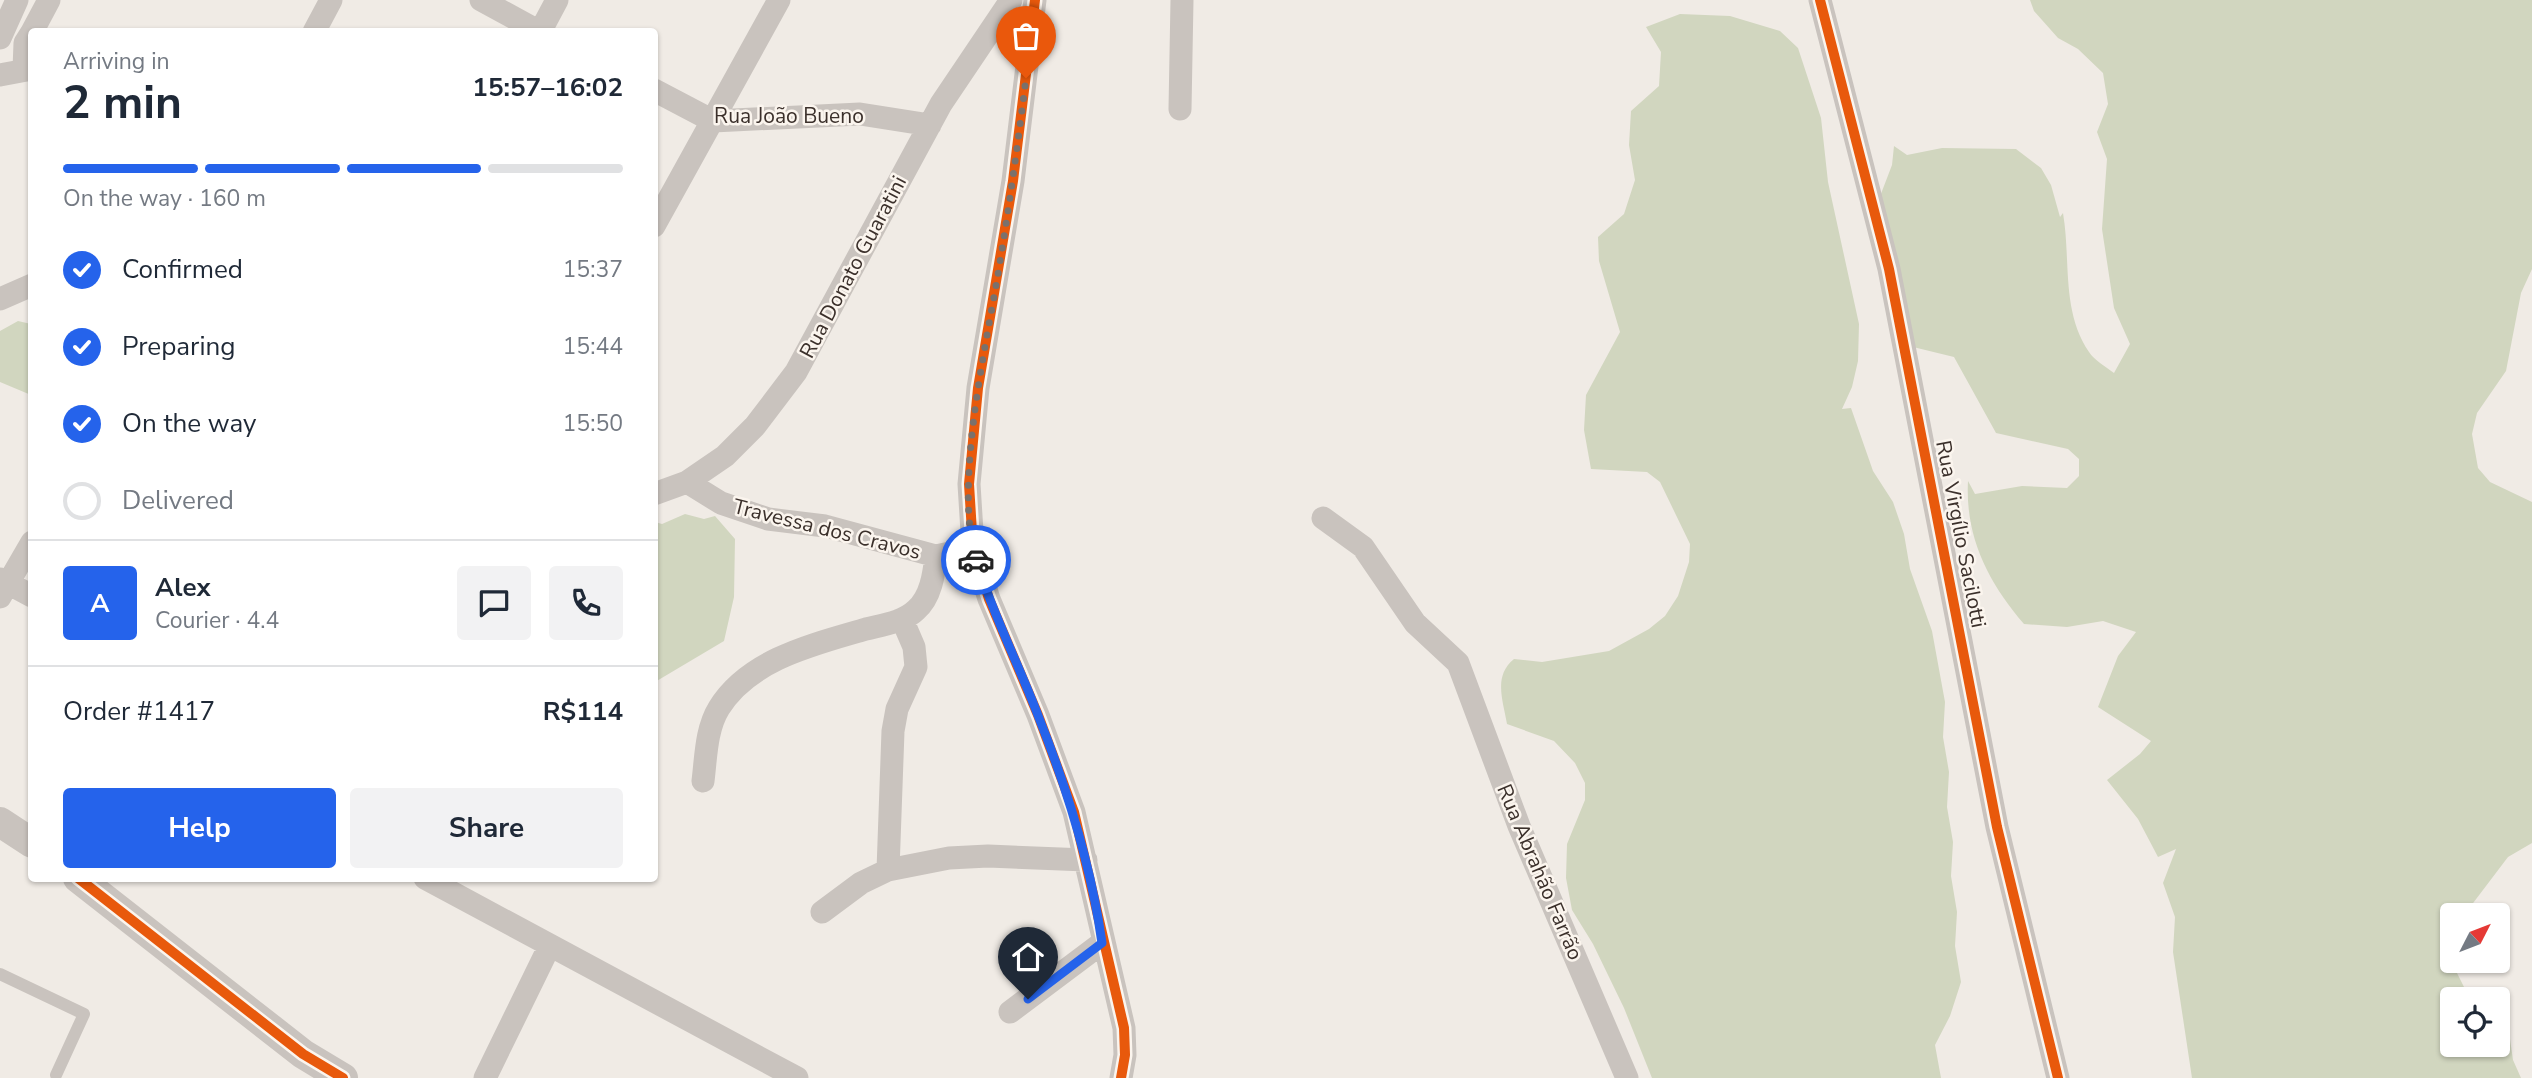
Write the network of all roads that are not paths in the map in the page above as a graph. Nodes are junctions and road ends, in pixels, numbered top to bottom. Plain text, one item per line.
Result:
1 (18, 0) edge
2 (49, 0) edge
3 (331, 0) edge
4 (481, 0) edge
5 (556, 0) edge
6 (779, 0) edge
7 (1011, 0) edge
8 (1035, 0) edge
9 (1182, 0) edge
10 (1820, 0) edge
11 (34, 28) edge
12 (316, 28) edge
13 (534, 28) edge
14 (542, 28) edge
15 (0, 38) edge
16 (28, 39) edge
17 (28, 69) edge
18 (0, 75) edge
19 (658, 92) edge
20 (1180, 109) dead end
21 (713, 121) junction
22 (930, 125) junction
23 (658, 219) edge
24 (28, 290) edge
25 (0, 299) edge
26 (687, 482) junction
27 (658, 493) edge
28 (1324, 517) dead end
29 (28, 548) edge
30 (973, 548) junction
31 (936, 556) junction
32 (3, 586) edge
33 (28, 595) edge
34 (902, 619) junction
35 (703, 781) dead end
36 (0, 822) edge
37 (28, 840) edge
38 (1086, 860) junction
39 (888, 870) junction
40 (87, 882) edge
41 (432, 882) edge
42 (822, 912) dead end
43 (1102, 943) junction
44 (549, 947) junction
45 (0, 974) edge
46 (1010, 1012) dead end
47 (56, 1075) dead end
48 (344, 1078) edge
49 (485, 1078) edge
50 (797, 1078) edge
51 (1121, 1078) edge
52 (1627, 1078) edge
53 (2058, 1078) edge

1 - 15 street
2 - 11 street
3 - 12 street
4 - 13 street
5 - 14 street
6 - 21 street
7 - 22 street, Rua Donato Guaratini
8 - 30 street
9 - 20 street
10 - 53 street, Rua Virgílio Sacilotti
16 - 17 street
17 - 18 street
19 - 21 street, Rua João Bueno
21 - 22 street, Rua João Bueno
21 - 23 street
22 - 26 street, Rua Donato Guaratini
24 - 25 street
26 - 27 street, Rua Donato Guaratini
26 - 31 street, Travessa dos Cravos
28 - 52 street, Rua Abrahão Farrão
29 - 32 street
30 - 31 street, Travessa dos Cravos
30 - 38 street
31 - 34 street
32 - 33 street
34 - 35 street
34 - 39 street
36 - 37 street
38 - 39 street
38 - 43 street
39 - 42 street
40 - 48 street
41 - 44 street
43 - 46 street
43 - 51 street
44 - 49 street
44 - 50 street
45 - 47 lane

